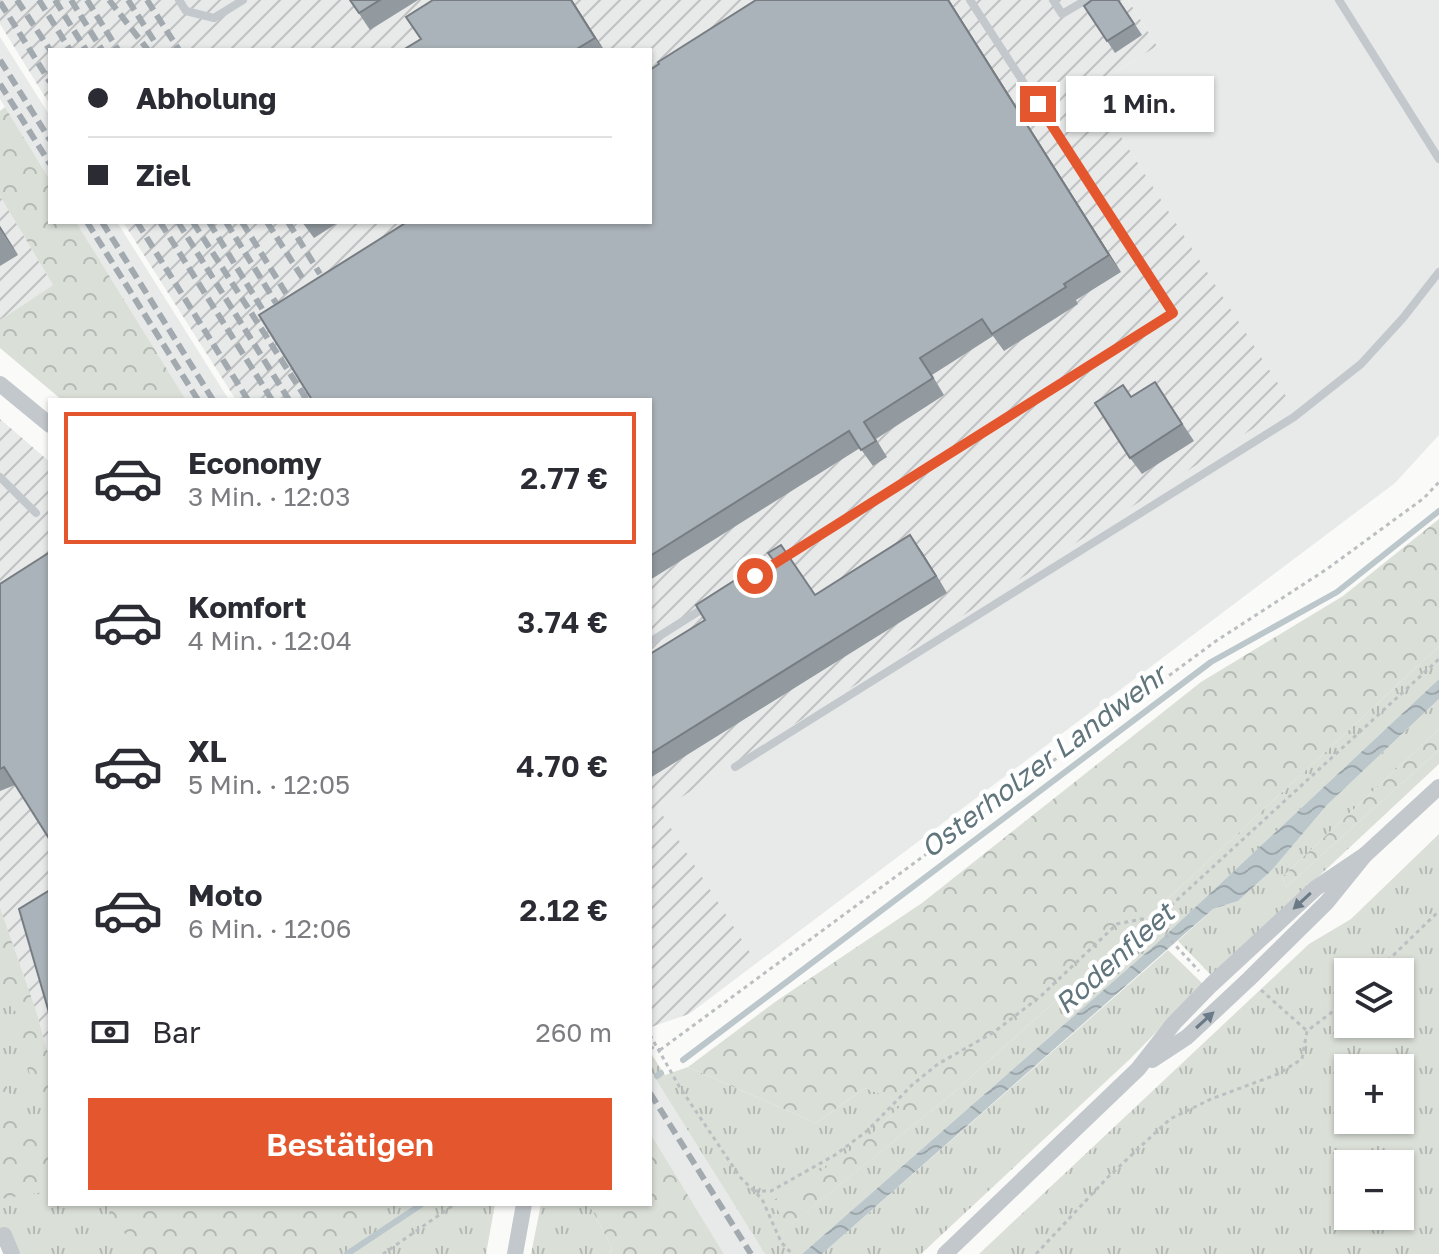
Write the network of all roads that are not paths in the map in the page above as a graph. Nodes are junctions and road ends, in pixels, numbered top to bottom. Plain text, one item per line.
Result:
1 (179, 0) edge
2 (243, 0) edge
3 (970, 0) edge
4 (1053, 0) edge
5 (1086, 0) edge
6 (1339, 0) edge
7 (1439, 159) edge
8 (1439, 272) edge
9 (0, 384) edge
10 (48, 423) edge
11 (0, 477) edge
12 (36, 513) dead end
13 (771, 566) edge
14 (717, 600) edge
15 (652, 641) edge
16 (735, 767) dead end
17 (1439, 787) edge
18 (1365, 855) junction
19 (1138, 1069) junction
20 (524, 1206) edge
21 (4, 1235) dead end
22 (7, 1253) edge
23 (515, 1254) edge
24 (945, 1254) edge

1 - 2 lane
3 - 13 lane
4 - 5 lane
6 - 7 lane
8 - 16 lane
9 - 10 street
11 - 12 lane
14 - 15 lane
17 - 18 street
19 -> 18 street
18 -> 19 street
19 - 24 street
20 - 23 street
21 - 22 street

